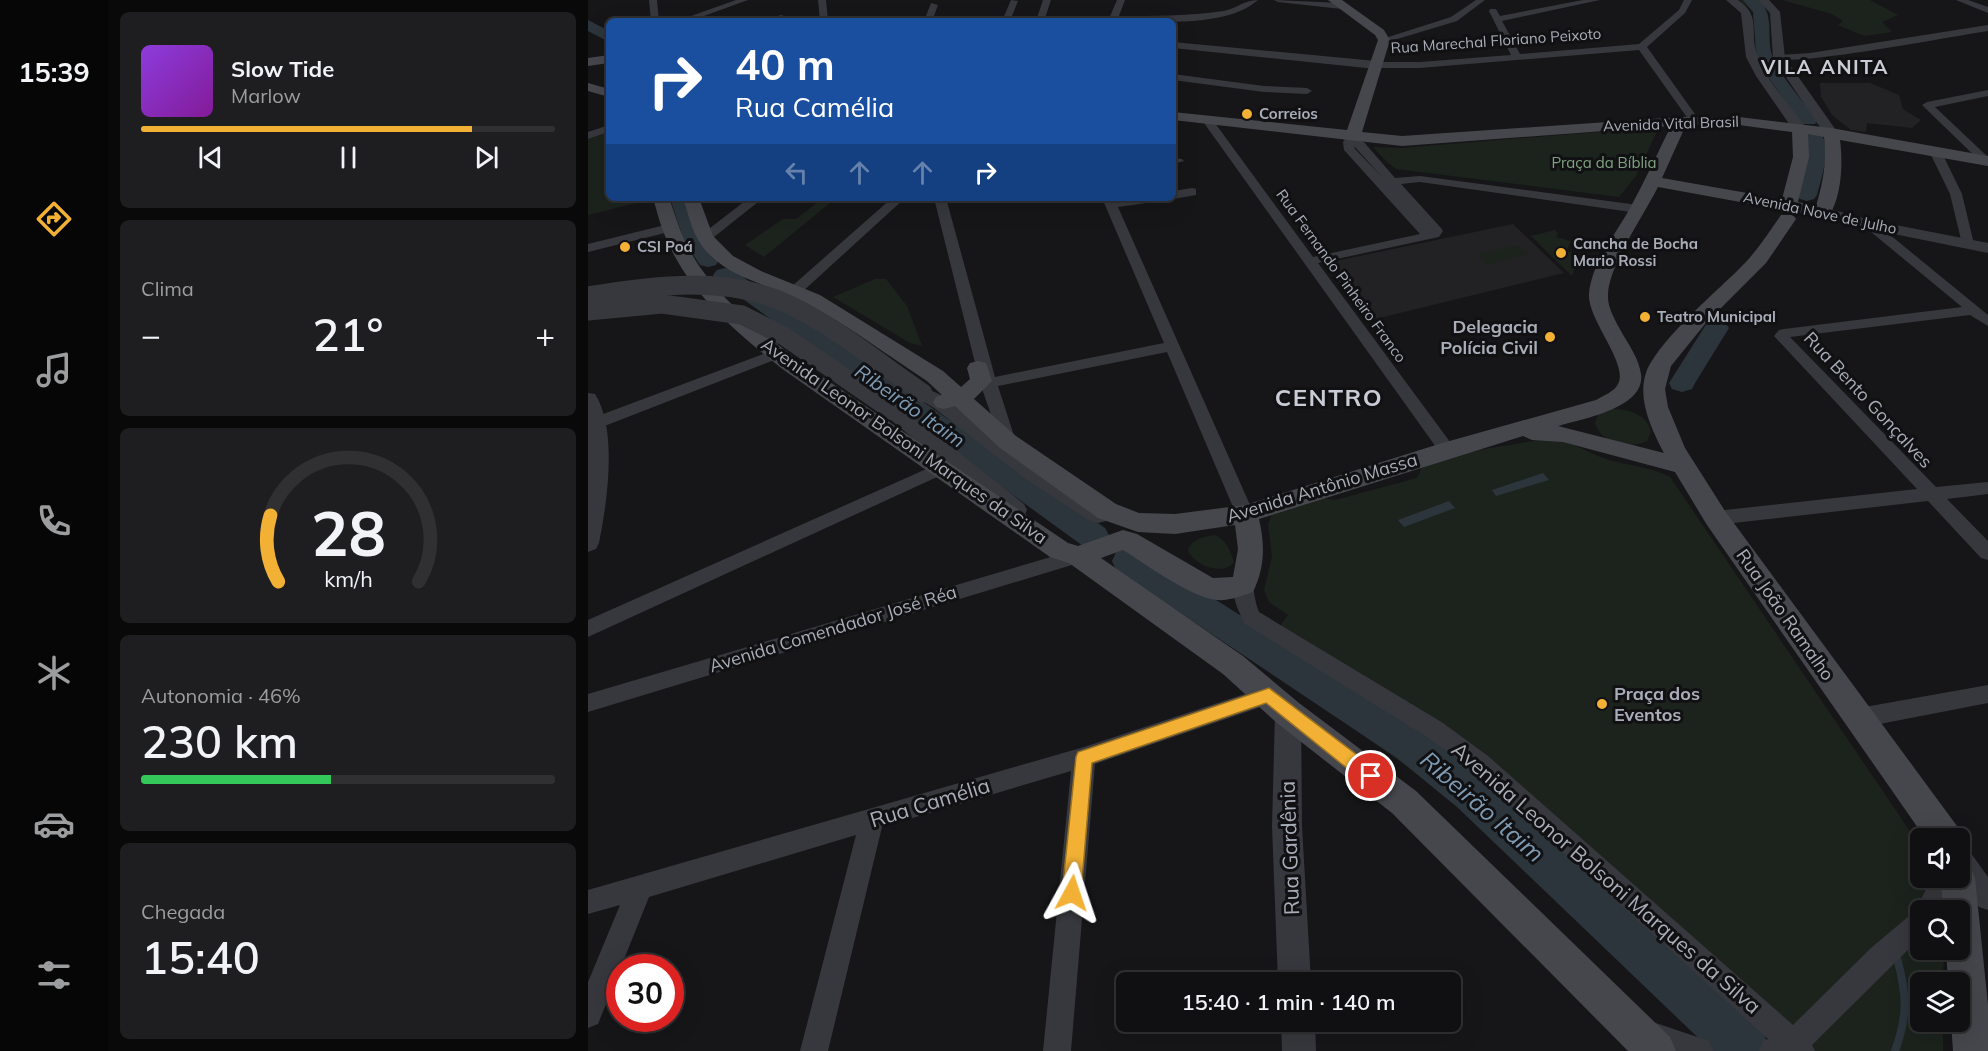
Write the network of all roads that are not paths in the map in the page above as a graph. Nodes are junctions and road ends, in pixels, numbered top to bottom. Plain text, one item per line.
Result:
1 (653, 0) edge
2 (744, 0) edge
3 (822, 0) edge
4 (1047, 0) edge
5 (1121, 0) edge
6 (1254, 0) edge
7 (1278, 0) edge
8 (1483, 0) edge
9 (1596, 0) edge
10 (1688, 0) edge
11 (1731, 0) edge
12 (1762, 0) edge
13 (1960, 0) edge
14 (1014, 1) edge
15 (1338, 3) edge
16 (934, 5) dead end
17 (1988, 10) edge
18 (655, 18) edge
19 (690, 18) edge
20 (824, 18) edge
21 (929, 18) edge
22 (1007, 18) edge
23 (1041, 18) edge
24 (1112, 18) edge
25 (1176, 18) edge
26 (1498, 19) junction
27 (1988, 28) edge
28 (1384, 40) junction
29 (1176, 45) edge
30 (1642, 47) junction
31 (1517, 57) junction
32 (1779, 58) junction
33 (606, 59) edge
34 (588, 62) edge
35 (1376, 65) junction
36 (1176, 77) edge
37 (588, 87) edge
38 (1307, 91) dead end
39 (606, 92) edge
40 (1988, 93) edge
41 (1176, 117) edge
42 (1208, 121) junction
43 (1688, 121) junction
44 (1756, 122) junction
45 (1799, 128) junction
46 (606, 129) edge
47 (1831, 134) junction
48 (588, 136) edge
49 (1353, 136) junction
50 (1936, 153) junction
51 (1801, 159) junction
52 (1987, 162) edge
53 (1652, 180) junction
54 (1385, 181) junction
55 (1192, 192) dead end
56 (1176, 195) edge
57 (661, 201) edge
58 (692, 201) edge
59 (753, 201) edge
60 (896, 201) edge
61 (941, 201) edge
62 (1109, 201) edge
63 (1638, 209) junction
64 (1788, 212) junction
65 (1823, 212) junction
66 (1869, 224) junction
67 (669, 228) junction
68 (705, 238) junction
69 (1968, 244) junction
70 (588, 248) edge
71 (1988, 248) edge
72 (722, 256) junction
73 (1311, 261) junction
74 (742, 270) junction
75 (698, 276) junction
76 (796, 290) junction
77 (588, 296) edge
78 (1973, 310) junction
79 (588, 311) edge
80 (1988, 322) edge
81 (1173, 346) junction
82 (777, 354) junction
83 (983, 371) junction
84 (940, 392) junction
85 (588, 399) edge
86 (1612, 399) junction
87 (1657, 407) junction
88 (596, 423) junction
89 (1513, 432) junction
90 (993, 435) junction
91 (1447, 450) junction
92 (1683, 466) junction
93 (942, 468) junction
94 (1988, 488) edge
95 (1931, 495) junction
96 (1245, 514) junction
97 (1716, 518) junction
98 (1138, 522) junction
99 (588, 543) edge
100 (1089, 552) junction
101 (1988, 553) edge
102 (1243, 584) junction
103 (588, 629) edge
104 (1988, 694) edge
105 (588, 703) edge
106 (1278, 704) junction
107 (1859, 718) junction
108 (1084, 757) junction
109 (872, 820) junction
110 (1938, 828) edge
111 (1970, 873) edge
112 (640, 887) junction
113 (1959, 888) edge
114 (1988, 898) edge
115 (588, 902) edge
116 (1910, 930) edge
117 (1294, 972) edge
118 (588, 1014) edge
119 (1298, 1032) edge
120 (1646, 1041) edge
121 (1988, 1043) edge
122 (1789, 1049) edge
123 (814, 1051) edge
124 (1058, 1051) edge
125 (1299, 1051) edge
126 (1699, 1051) edge
127 (1973, 1051) edge
128 (1978, 1051) edge

1 - 18 street
2 - 19 street
3 - 20 street
4 - 23 street
5 - 24 street
6 - 25 street
7 - 15 street
8 - 26 street
8 - 28 street
9 - 26 street
10 - 30 street
11 - 45 street
12 - 32 street
13 - 17 street
14 - 22 street
15 - 28 main road
16 - 21 street
26 - 31 street
27 - 32 street
28 - 35 main road
29 - 35 street, Rua Marechal Floriano Peixoto
30 - 31 street, Rua Marechal Floriano Peixoto
30 - 43 street
31 - 35 street, Rua Marechal Floriano Peixoto
32 - 47 street
33 - 34 main road
35 - 49 main road
36 - 38 street
37 - 39 main road
40 - 52 street
41 - 42 main road
42 - 49 main road
42 - 73 street, Rua Fernando Pinheiro Franco
43 - 44 main road, Avenida Vital Brasil
43 - 49 main road, Avenida Vital Brasil
43 - 53 main road
44 - 45 main road, Avenida Vital Brasil
44 - 51 main road
45 - 47 main road, Avenida Vital Brasil
45 - 51 main road
46 - 48 street
47 - 50 main road, Avenida Vital Brasil
47 - 65 main road
49 - 54 street
50 - 52 main road, Avenida Vital Brasil
50 - 69 street
51 - 64 main road
53 - 63 main road
53 - 64 main road, Avenida Nove de Julho
54 - 63 street
54 - 73 street
55 - 56 street
57 - 67 main road, Avenida Leonor Bolsoni Marques da Silva
58 - 68 main road
59 - 68 street
60 - 76 street
61 - 83 street
62 - 81 street
63 - 86 main road
64 - 65 main road
64 - 87 main road
65 - 66 street, Avenida Nove de Julho
66 - 69 street, Avenida Nove de Julho
66 - 78 street
67 - 70 street
67 - 75 main road, Avenida Leonor Bolsoni Marques da Silva
68 - 72 main road
69 - 71 street, Avenida Nove de Julho
72 - 74 main road
72 - 75 main road
73 - 91 street, Rua Fernando Pinheiro Franco
74 - 75 main road
74 - 76 main road
75 - 82 main road, Avenida Leonor Bolsoni Marques da Silva
76 - 84 main road
77 - 84 street, bridge
78 - 80 street
78 - 95 street, Rua Bento Gonçalves
79 - 100 street, Avenida Leonor Bolsoni Marques da Silva, bridge
81 - 83 street
81 - 96 street
82 - 88 street
82 - 93 main road, Avenida Leonor Bolsoni Marques da Silva
83 - 84 main road
83 - 84 main road
83 - 90 street
84 - 90 main road
85 - 88 street
86 - 87 main road
86 - 89 main road, Avenida Antônio Massa
87 - 92 main road, Rua João Ramalho
88 - 99 street
89 - 91 main road, Avenida Antônio Massa
89 - 92 main road, Avenida Antônio Massa
90 - 98 main road, Avenida Antônio Massa
90 - 98 street
91 - 96 main road, Avenida Antônio Massa
92 - 97 main road, Rua João Ramalho
93 - 100 main road, Avenida Leonor Bolsoni Marques da Silva
93 - 103 street
94 - 95 street
95 - 97 street
95 - 101 street, Rua Bento Gonçalves
96 - 98 main road, Avenida Antônio Massa
96 - 102 main road, Avenida Leonor Bolsoni Marques da Silva
97 - 107 main road, Rua João Ramalho
100 - 102 main road
100 - 105 street, Avenida Comendador José Réa
100 - 106 main road, Avenida Leonor Bolsoni Marques da Silva
102 - 122 street, Avenida Leonor Bolsoni Marques da Silva
104 - 107 street
106 - 108 street, Rua Camélia
106 - 117 street, Rua Gardênia
106 - 120 main road, Avenida Leonor Bolsoni Marques da Silva
107 - 110 main road, Rua João Ramalho
108 - 109 street, Rua Camélia
108 - 124 street
109 - 112 street, Rua Camélia
109 - 123 street
111 - 114 street
112 - 115 street, Rua Camélia
112 - 118 street
113 - 127 main road
116 - 122 street
119 - 125 street
120 - 126 street
121 - 128 street

